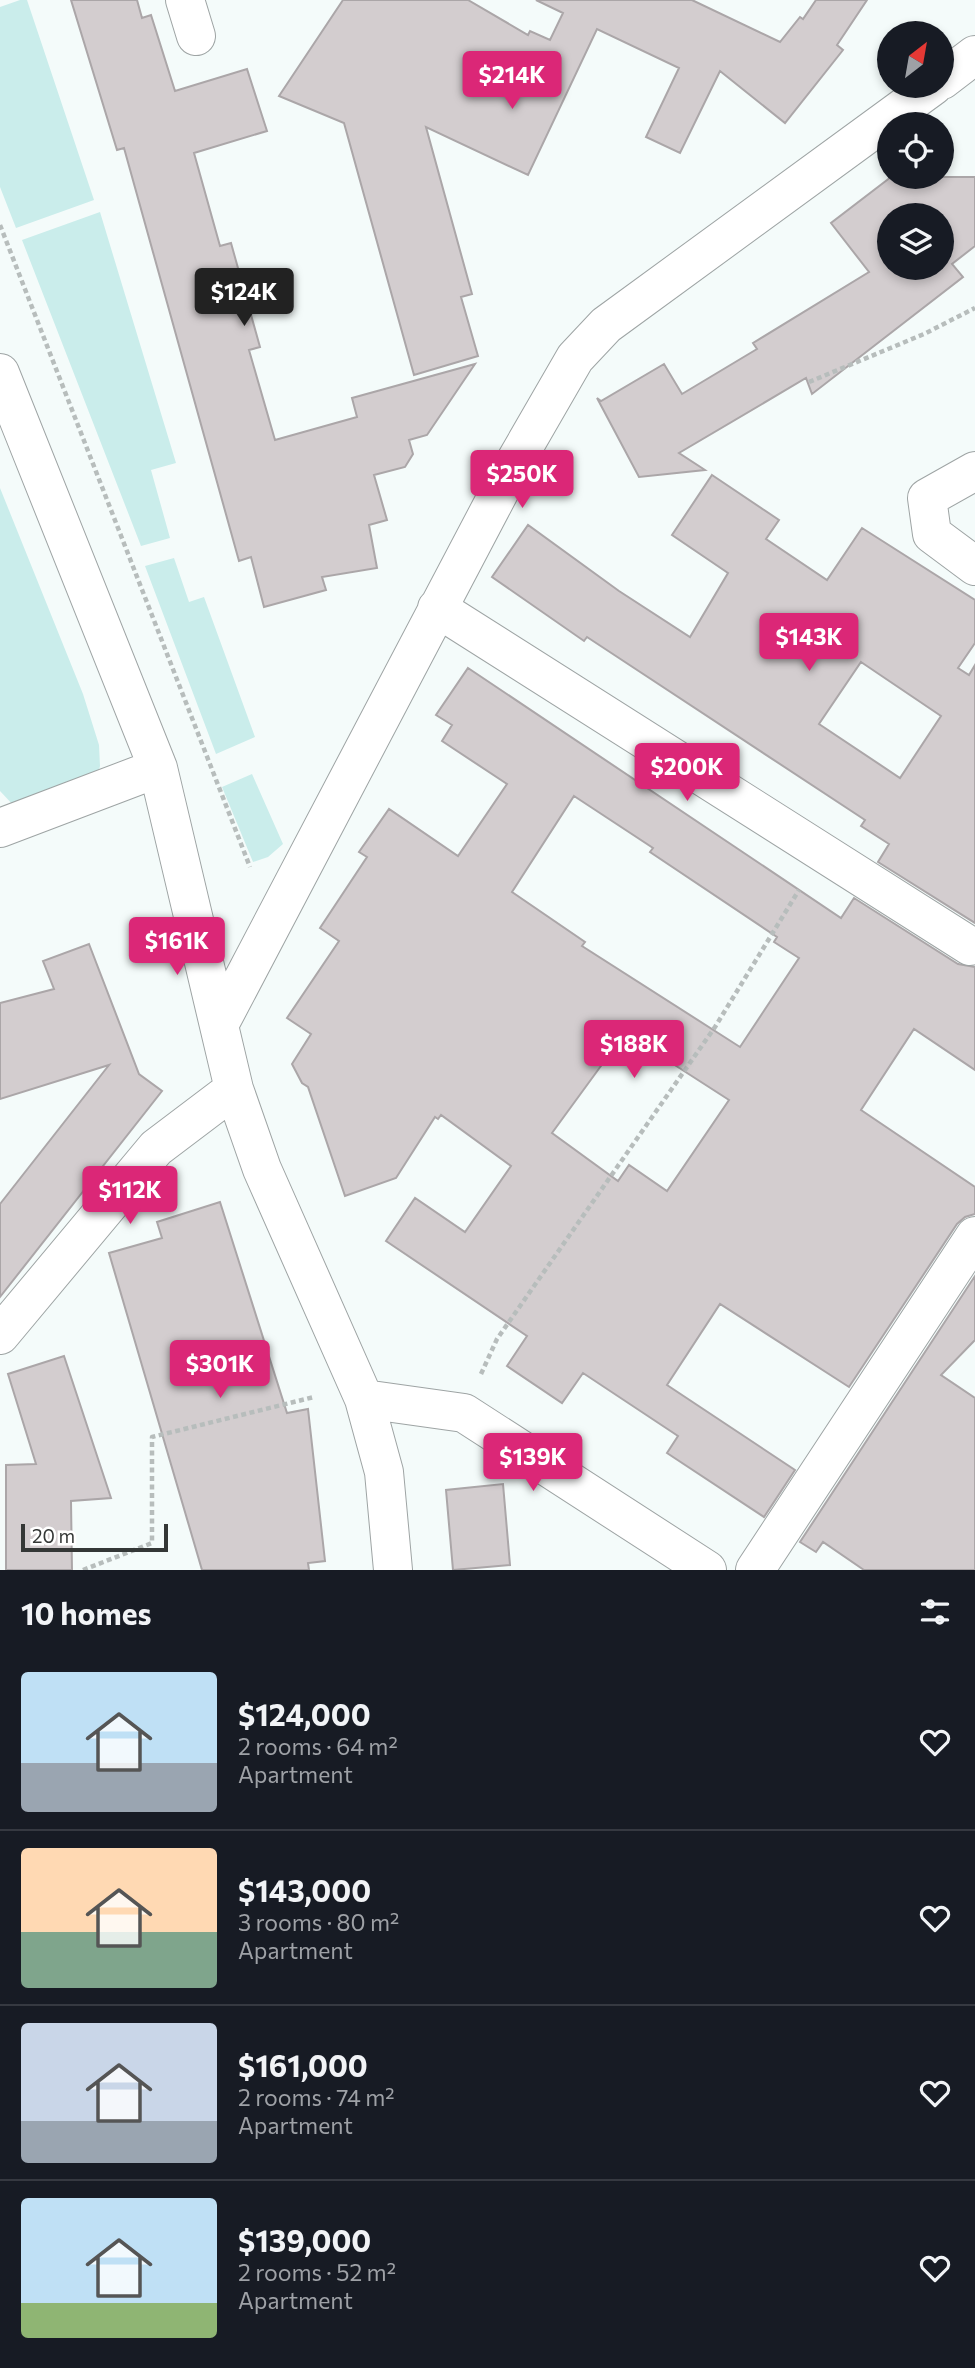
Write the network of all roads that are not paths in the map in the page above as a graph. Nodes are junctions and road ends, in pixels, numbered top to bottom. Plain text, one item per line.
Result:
1 (185, 0) edge
2 (196, 36) dead end
3 (975, 55) edge
4 (954, 71) edge
5 (917, 98) edge
6 (0, 373) edge
7 (975, 471) edge
8 (975, 566) edge
9 (437, 608) junction
10 (158, 768) junction
11 (0, 828) edge
12 (970, 946) dead end
13 (219, 1025) junction
14 (234, 1090) junction
15 (975, 1236) edge
16 (0, 1335) edge
17 (360, 1391) junction
18 (393, 1570) edge
19 (707, 1570) edge
20 (755, 1570) edge

1 - 2 street
3 - 4 street
5 - 9 street
6 - 10 street
7 - 8 street
9 - 12 street
9 - 13 street
10 - 11 street
10 - 13 street
13 - 14 street
14 - 16 street
14 - 17 street
15 - 20 street
17 - 18 street
17 - 19 street

